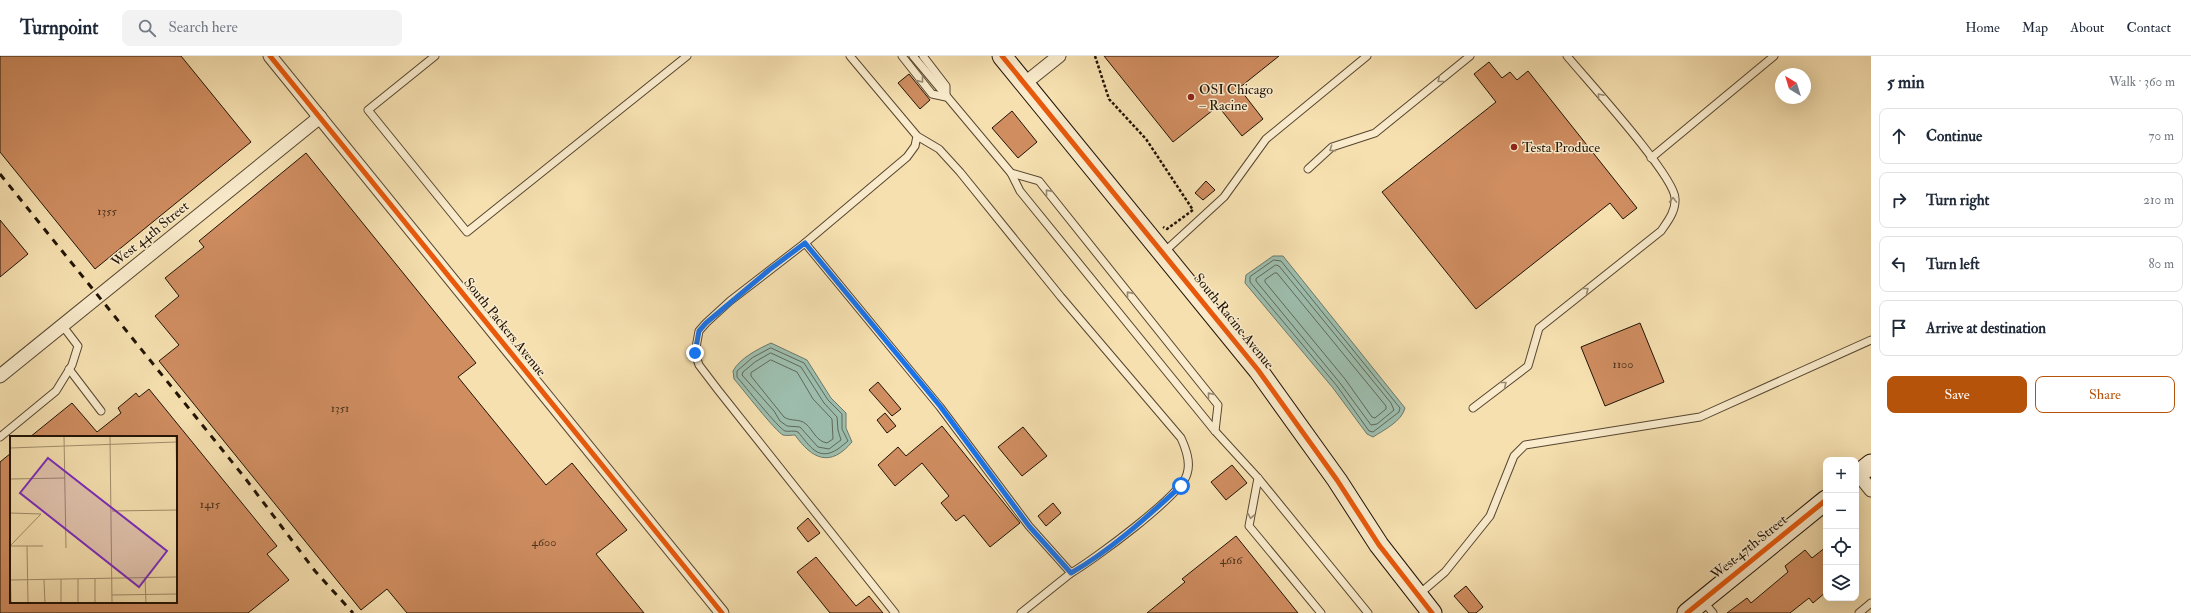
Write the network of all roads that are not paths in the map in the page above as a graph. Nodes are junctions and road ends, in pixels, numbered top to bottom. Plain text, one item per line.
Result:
1 (270, 56) edge
2 (435, 56) edge
3 (687, 56) edge
4 (850, 56) edge
5 (902, 56) edge
6 (913, 56) edge
7 (923, 56) edge
8 (1002, 56) edge
9 (1059, 56) edge
10 (1367, 56) edge
11 (1470, 56) edge
12 (1567, 56) edge
13 (1774, 56) edge
14 (1024, 84) junction
15 (946, 97) junction
16 (320, 117) junction
17 (917, 136) junction
18 (1651, 158) junction
19 (1308, 169) dead end
20 (1012, 173) junction
21 (805, 243) junction
22 (1163, 253) junction
23 (62, 325) junction
24 (1871, 340) edge
25 (69, 369) junction
26 (0, 376) edge
27 (1473, 408) dead end
28 (101, 411) dead end
29 (1215, 431) junction
30 (0, 437) edge
31 (1862, 471) edge
32 (1258, 478) junction
33 (1871, 490) edge
34 (1823, 503) edge
35 (1071, 573) junction
36 (1418, 595) junction
37 (1871, 603) edge
38 (1707, 607) edge
39 (722, 613) edge
40 (895, 613) edge
41 (1021, 613) edge
42 (1321, 613) edge
43 (1368, 613) edge
44 (1432, 613) edge
45 (1687, 613) edge
46 (1859, 613) edge

1 - 16 street, South Packers Avenue
2 - 3 lane
4 - 17 lane
5 -> 15 lane
6 - 15 lane
7 - 15 lane
8 - 14 street, South Racine Avenue
9 - 14 street
10 - 22 lane
11 -> 19 lane
18 -> 12 lane
13 - 18 lane
14 - 22 street, South Racine Avenue
15 - 20 lane
16 - 23 street, West 44th Street
16 - 39 street, South Packers Avenue
17 - 21 lane
17 - 35 lane
27 -> 18 lane
20 - 29 lane
29 -> 20 lane
21 - 35 lane
21 - 40 lane
22 - 36 street, South Racine Avenue
23 - 25 lane
23 - 26 street, West 44th Street
24 - 36 lane
25 - 28 lane
25 - 30 lane
29 - 32 lane
31 - 33 street
32 -> 42 lane
32 - 43 lane
34 - 38 street, West 47th Street
35 - 41 lane
36 - 44 street, South Racine Avenue
37 - 46 lane
38 - 45 street, West 47th Street

